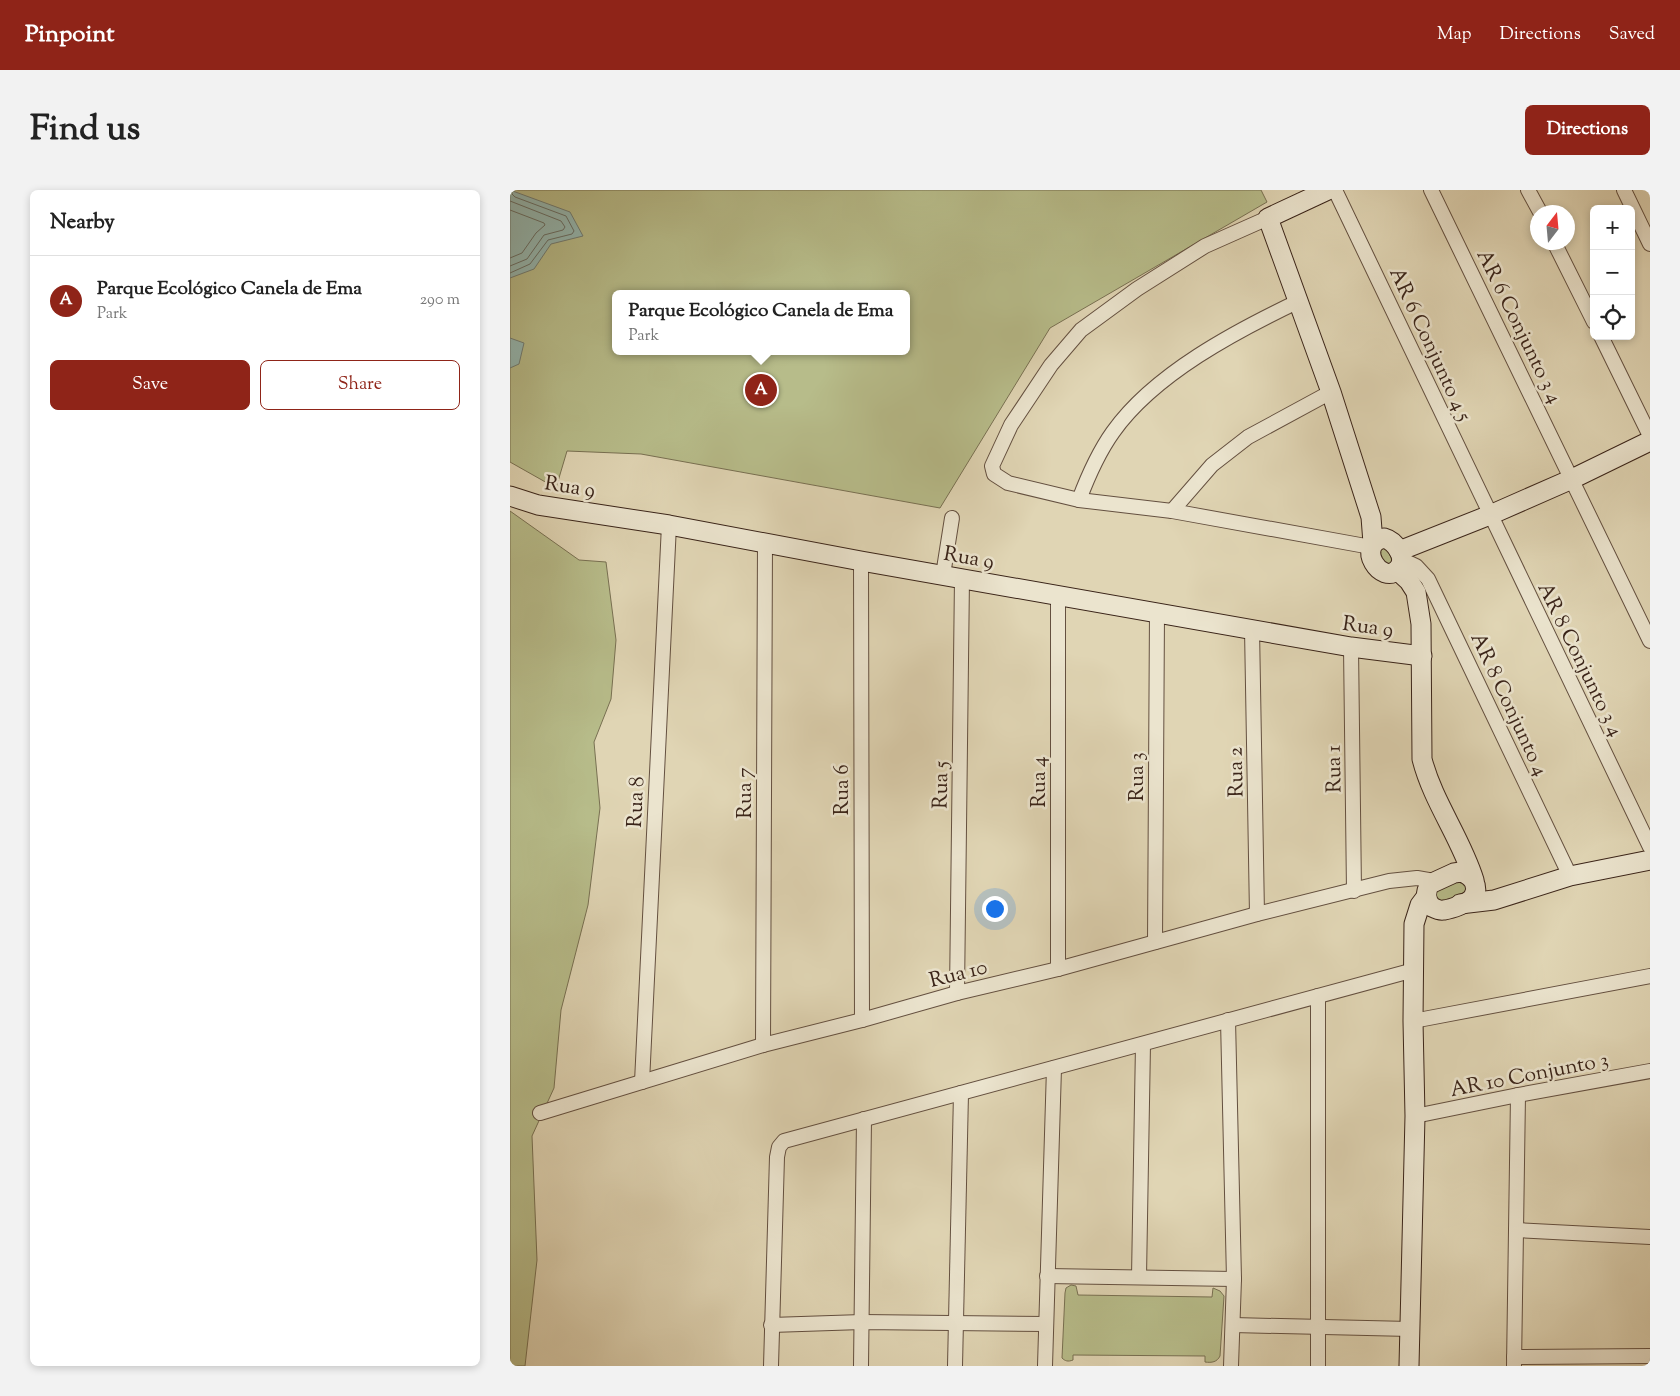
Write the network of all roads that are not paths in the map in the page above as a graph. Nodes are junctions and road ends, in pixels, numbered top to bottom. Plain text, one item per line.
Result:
1 (1328, 190) edge
2 (1335, 190) edge
3 (1431, 190) edge
4 (1528, 190) edge
5 (1624, 190) edge
6 (1536, 205) edge
7 (1268, 218) junction
8 (1650, 244) edge
9 (1558, 250) edge
10 (1299, 302) junction
11 (1590, 314) edge
12 (1603, 340) edge
13 (1331, 392) junction
14 (1650, 436) edge
15 (1650, 441) edge
16 (1572, 480) junction
17 (510, 496) edge
18 (1079, 500) junction
19 (1172, 511) junction
20 (1490, 515) junction
21 (952, 518) dead end
22 (669, 525) junction
23 (766, 542) junction
24 (1387, 553) junction
25 (861, 561) junction
26 (942, 575) junction
27 (962, 578) junction
28 (1058, 595) junction
29 (1157, 613) junction
30 (1252, 629) junction
31 (1650, 641) edge
32 (1351, 647) junction
33 (1422, 656) junction
34 (1455, 838) junction
35 (1650, 847) edge
36 (1650, 860) edge
37 (1454, 873) junction
38 (1570, 876) junction
39 (1474, 884) junction
40 (1429, 890) junction
41 (1354, 891) junction
42 (1515, 892) junction
43 (1451, 907) junction
44 (1257, 914) junction
45 (1413, 939) junction
46 (1155, 942) junction
47 (1058, 969) junction
48 (1414, 970) junction
49 (1650, 976) edge
50 (957, 993) junction
51 (1318, 996) junction
52 (862, 1020) junction
53 (1228, 1020) junction
54 (1413, 1021) junction
55 (1143, 1044) junction
56 (763, 1045) junction
57 (1054, 1068) junction
58 (1650, 1071) edge
59 (642, 1082) junction
60 (961, 1093) junction
61 (1518, 1095) junction
62 (540, 1114) dead end
63 (1415, 1116) junction
64 (864, 1119) junction
65 (1516, 1230) junction
66 (1650, 1237) edge
67 (1047, 1276) junction
68 (1139, 1277) junction
69 (1234, 1279) junction
70 (862, 1322) junction
71 (771, 1324) junction
72 (956, 1324) junction
73 (1046, 1324) junction
74 (1233, 1325) junction
75 (1320, 1327) junction
76 (1410, 1329) junction
77 (1650, 1356) edge
78 (1514, 1362) edge
79 (771, 1366) edge
80 (861, 1366) edge
81 (955, 1366) edge
82 (1045, 1366) edge
83 (1232, 1366) edge
84 (1318, 1366) edge
85 (1409, 1366) edge

1 - 7 street
2 - 20 street, AR 6 Conjunto 4 5
3 - 16 street, AR 6 Conjunto 3 4
4 - 6 street
5 - 8 street
7 - 10 street
7 - 18 street, AR 8 Conjunto 4
9 - 11 street
10 - 13 street
10 - 18 street
12 - 14 street
13 - 19 street
13 - 24 street
15 - 16 street
16 - 20 street
16 - 31 street, AR 6 Conjunto 3 4
17 - 22 street, Rua 9
18 - 19 street, AR 8 Conjunto 4
19 - 24 street, AR 8 Conjunto 4
20 - 24 street
20 - 35 street, AR 8 Conjunto 3 4
21 - 26 street
22 - 23 street, Rua 9
22 - 59 street, Rua 8
23 - 25 street, Rua 9
23 - 56 street, Rua 7
24 - 33 street
24 - 38 street, AR 8 Conjunto 4
25 - 26 street, Rua 9
25 - 52 street, Rua 6
26 - 27 street, Rua 9
27 - 28 street, Rua 9
27 - 50 street, Rua 5
28 - 29 street, Rua 9
28 - 47 street, Rua 4
29 - 30 street, Rua 9
29 - 46 street, Rua 3
30 - 32 street, Rua 9
30 - 44 street, Rua 2
32 - 33 street, Rua 9
32 - 41 street, Rua 1
33 - 34 street
34 - 37 street
34 - 39 street
36 - 38 street
37 - 39 street
37 - 40 street
38 - 42 street
39 - 42 street
39 - 43 street
40 - 41 street, Rua 10
40 - 43 street
40 - 45 street
41 - 44 street, Rua 10
42 - 43 street
43 - 45 street
44 - 46 street, Rua 10
45 - 48 street
46 - 47 street, Rua 10
47 - 50 street, Rua 10
48 - 51 street
48 - 54 street
49 - 54 street
50 - 52 street, Rua 10
51 - 53 street
51 - 75 street
52 - 56 street, Rua 10
53 - 55 street
53 - 69 street
54 - 63 street
55 - 57 street
55 - 68 street
56 - 59 street, Rua 10
57 - 60 street
57 - 67 street
58 - 61 street, AR 10 Conjunto 3
59 - 62 street, Rua 10
60 - 64 street
60 - 72 street
61 - 63 street, AR 10 Conjunto 3
61 - 65 street
63 - 76 street
64 - 70 street
64 - 71 street
65 - 66 street
65 - 78 street
67 - 68 street
67 - 73 street
68 - 69 street
69 - 74 street
70 - 71 street
70 - 72 street
70 - 80 street
71 - 79 street
72 - 73 street
72 - 81 street
73 - 82 street
74 - 75 street
74 - 83 street
75 - 76 street
75 - 84 street
76 - 85 street
77 - 78 street

